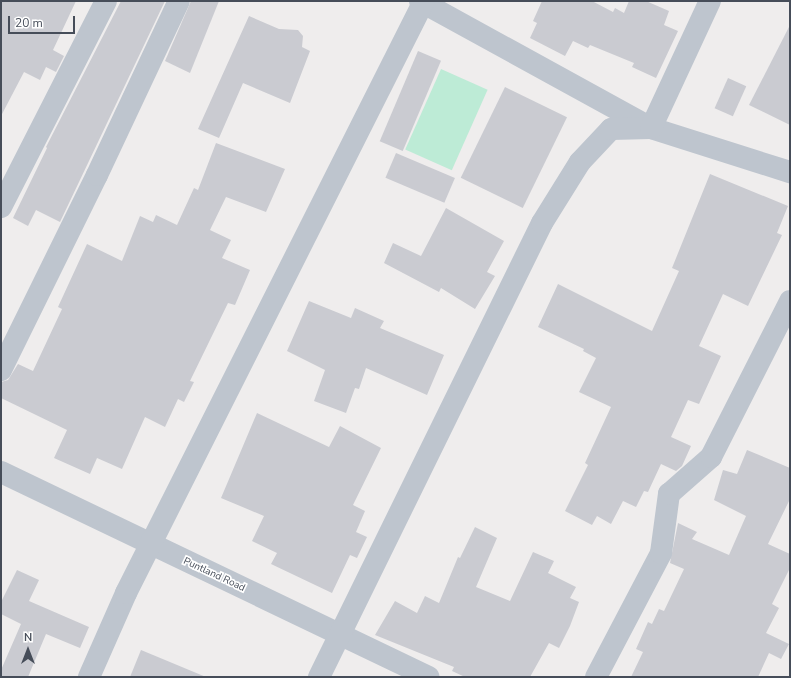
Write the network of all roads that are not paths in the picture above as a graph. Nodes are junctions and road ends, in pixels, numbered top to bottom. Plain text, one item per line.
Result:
1 (106, 1) edge
2 (180, 1) edge
3 (422, 1) edge
4 (710, 1) edge
5 (651, 128) junction
6 (790, 172) edge
7 (1, 207) edge
8 (790, 301) edge
9 (1, 370) edge
10 (1, 472) edge
11 (150, 545) junction
12 (339, 634) junction
13 (89, 677) edge
14 (319, 677) edge
15 (428, 677) edge
16 (596, 677) edge

1 - 7 street
2 - 9 street
3 - 5 street
3 - 11 street
4 - 5 street
5 - 6 street
5 - 12 street
8 - 16 street
10 - 11 street, Puntland Road
11 - 12 street, Puntland Road
11 - 13 street
12 - 14 street
12 - 15 street, Puntland Road

